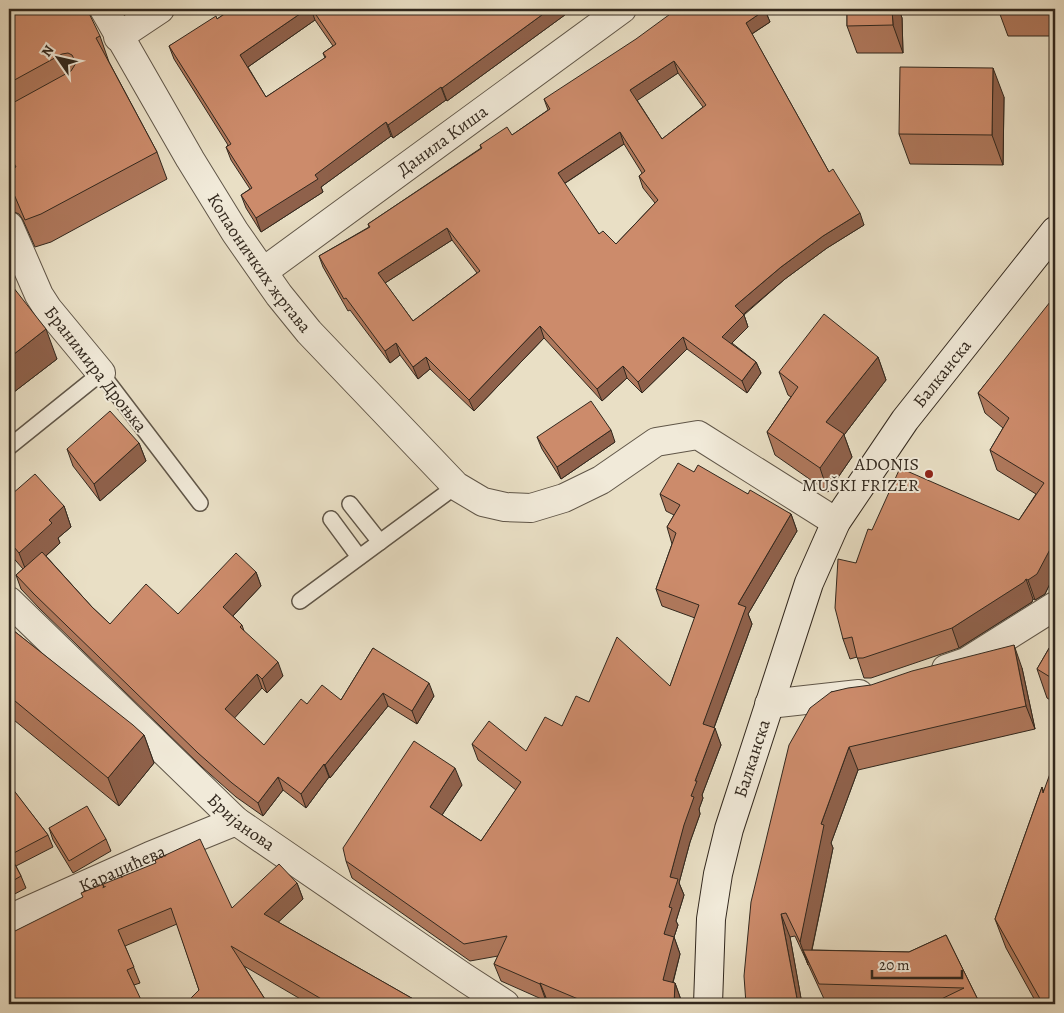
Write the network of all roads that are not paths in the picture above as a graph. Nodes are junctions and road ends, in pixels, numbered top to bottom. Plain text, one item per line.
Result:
1 (104, 9) edge
2 (160, 9) edge
3 (622, 9) edge
4 (118, 36) junction
5 (9, 226) edge
6 (1055, 231) edge
7 (264, 271) junction
8 (101, 373) junction
9 (9, 447) edge
10 (456, 486) junction
11 (200, 503) dead end
12 (350, 504) dead end
13 (331, 519) dead end
14 (836, 522) junction
15 (380, 542) junction
16 (359, 558) junction
17 (300, 600) dead end
18 (9, 601) edge
19 (1055, 606) edge
20 (920, 678) edge
21 (883, 690) edge
22 (769, 704) junction
23 (236, 822) junction
24 (9, 919) edge
25 (506, 1004) edge
26 (708, 1004) edge

1 - 4 street, Копаоничких жртава
2 - 4 street
3 - 7 street, Данила Киша
4 - 7 street, Копаоничких жртава
5 - 8 street, Бранимира Дроњка
6 - 14 street, Балканска
7 - 10 street, Копаоничких жртава
8 - 9 lane
8 - 11 lane, Бранимира Дроњка
10 - 14 street
10 - 15 lane
12 - 15 lane
13 - 16 lane
14 - 22 street, Балканска
15 - 16 lane
16 - 17 lane
18 - 23 street, Бријанова
19 - 20 street
21 - 22 street
22 - 26 street, Балканска
23 - 24 street, Караџићева
23 - 25 street, Бријанова

